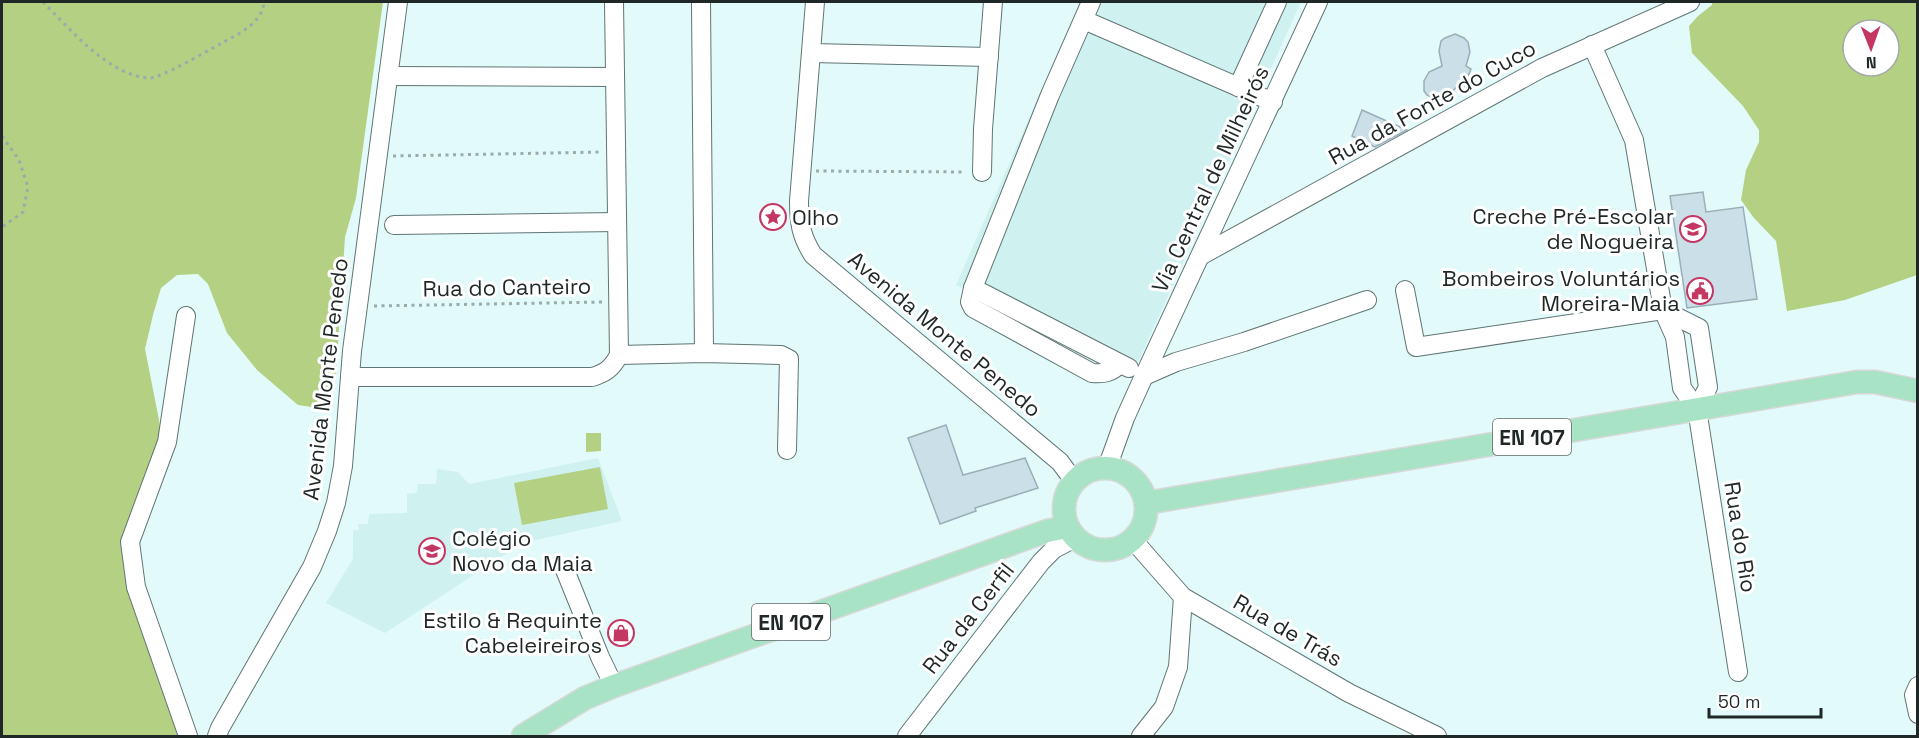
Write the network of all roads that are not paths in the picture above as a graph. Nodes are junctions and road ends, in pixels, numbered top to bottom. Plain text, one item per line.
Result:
1 (398, 2) edge
2 (614, 2) edge
3 (701, 2) edge
4 (815, 2) edge
5 (993, 2) edge
6 (1091, 2) edge
7 (1277, 2) edge
8 (1318, 2) edge
9 (1690, 2) edge
10 (1084, 20) junction
11 (1592, 45) junction
12 (811, 53) junction
13 (989, 57) junction
14 (388, 76) junction
15 (615, 78) junction
16 (1238, 87) junction
17 (1273, 102) junction
18 (982, 172) road end
19 (617, 222) junction
20 (394, 225) dead end
21 (1202, 255) junction
22 (1405, 290) dead end
23 (1367, 300) dead end
24 (1663, 310) junction
25 (186, 316) dead end
26 (704, 353) junction
27 (619, 355) junction
28 (1144, 376) junction
29 (350, 377) junction
30 (1917, 391) edge
31 (1697, 409) junction
32 (787, 450) dead end
33 (1107, 468) junction
34 (1074, 481) junction
35 (1146, 503) junction
36 (1071, 532) junction
37 (1133, 540) junction
38 (565, 570) dead end
39 (1183, 597) junction
40 (1738, 672) dead end
41 (614, 686) junction
42 (1917, 686) edge
43 (1917, 714) edge
44 (188, 736) edge
45 (217, 736) edge
46 (523, 736) edge
47 (907, 736) edge
48 (1141, 736) edge
49 (1437, 736) edge

1 - 14 street, Avenida Monte Penedo
2 - 15 street
3 - 26 street
4 - 12 street, Avenida Monte Penedo
5 - 13 street
6 - 10 street
7 - 16 street
8 - 17 street, Via Central de Milheirós
9 - 11 street, Rua da Fonte do Cuco
10 - 16 street
10 - 28 street
11 - 21 street, Rua da Fonte do Cuco
11 - 24 street, Rua do Rio
12 - 13 street
12 - 34 street, Avenida Monte Penedo
13 - 18 street
14 - 15 street
14 - 29 street, Avenida Monte Penedo
15 - 19 street
16 - 17 street
17 - 21 street, Via Central de Milheirós
19 - 20 street
19 - 27 street
21 - 28 street, Via Central de Milheirós
22 - 24 street
23 - 28 street
24 - 31 street, Rua do Rio
24 - 31 street, Rua do Rio
25 - 44 street
26 - 27 street
26 - 32 street
27 - 29 street
28 - 33 street, Via Central de Milheirós
29 - 45 street, Avenida Monte Penedo
30 - 31 main road, EN 107
31 - 35 main road, EN 107
31 - 40 street, Rua do Rio
33 - 34 main road
33 - 35 main road
34 - 36 main road
35 - 37 main road
36 - 37 main road
36 - 41 main road, EN 107
36 - 47 street, Rua da Cerfil
37 - 39 street, Rua de Trás
38 - 41 street
39 - 48 street
39 - 49 street, Rua de Trás
41 - 46 main road, EN 107
42 - 43 street

